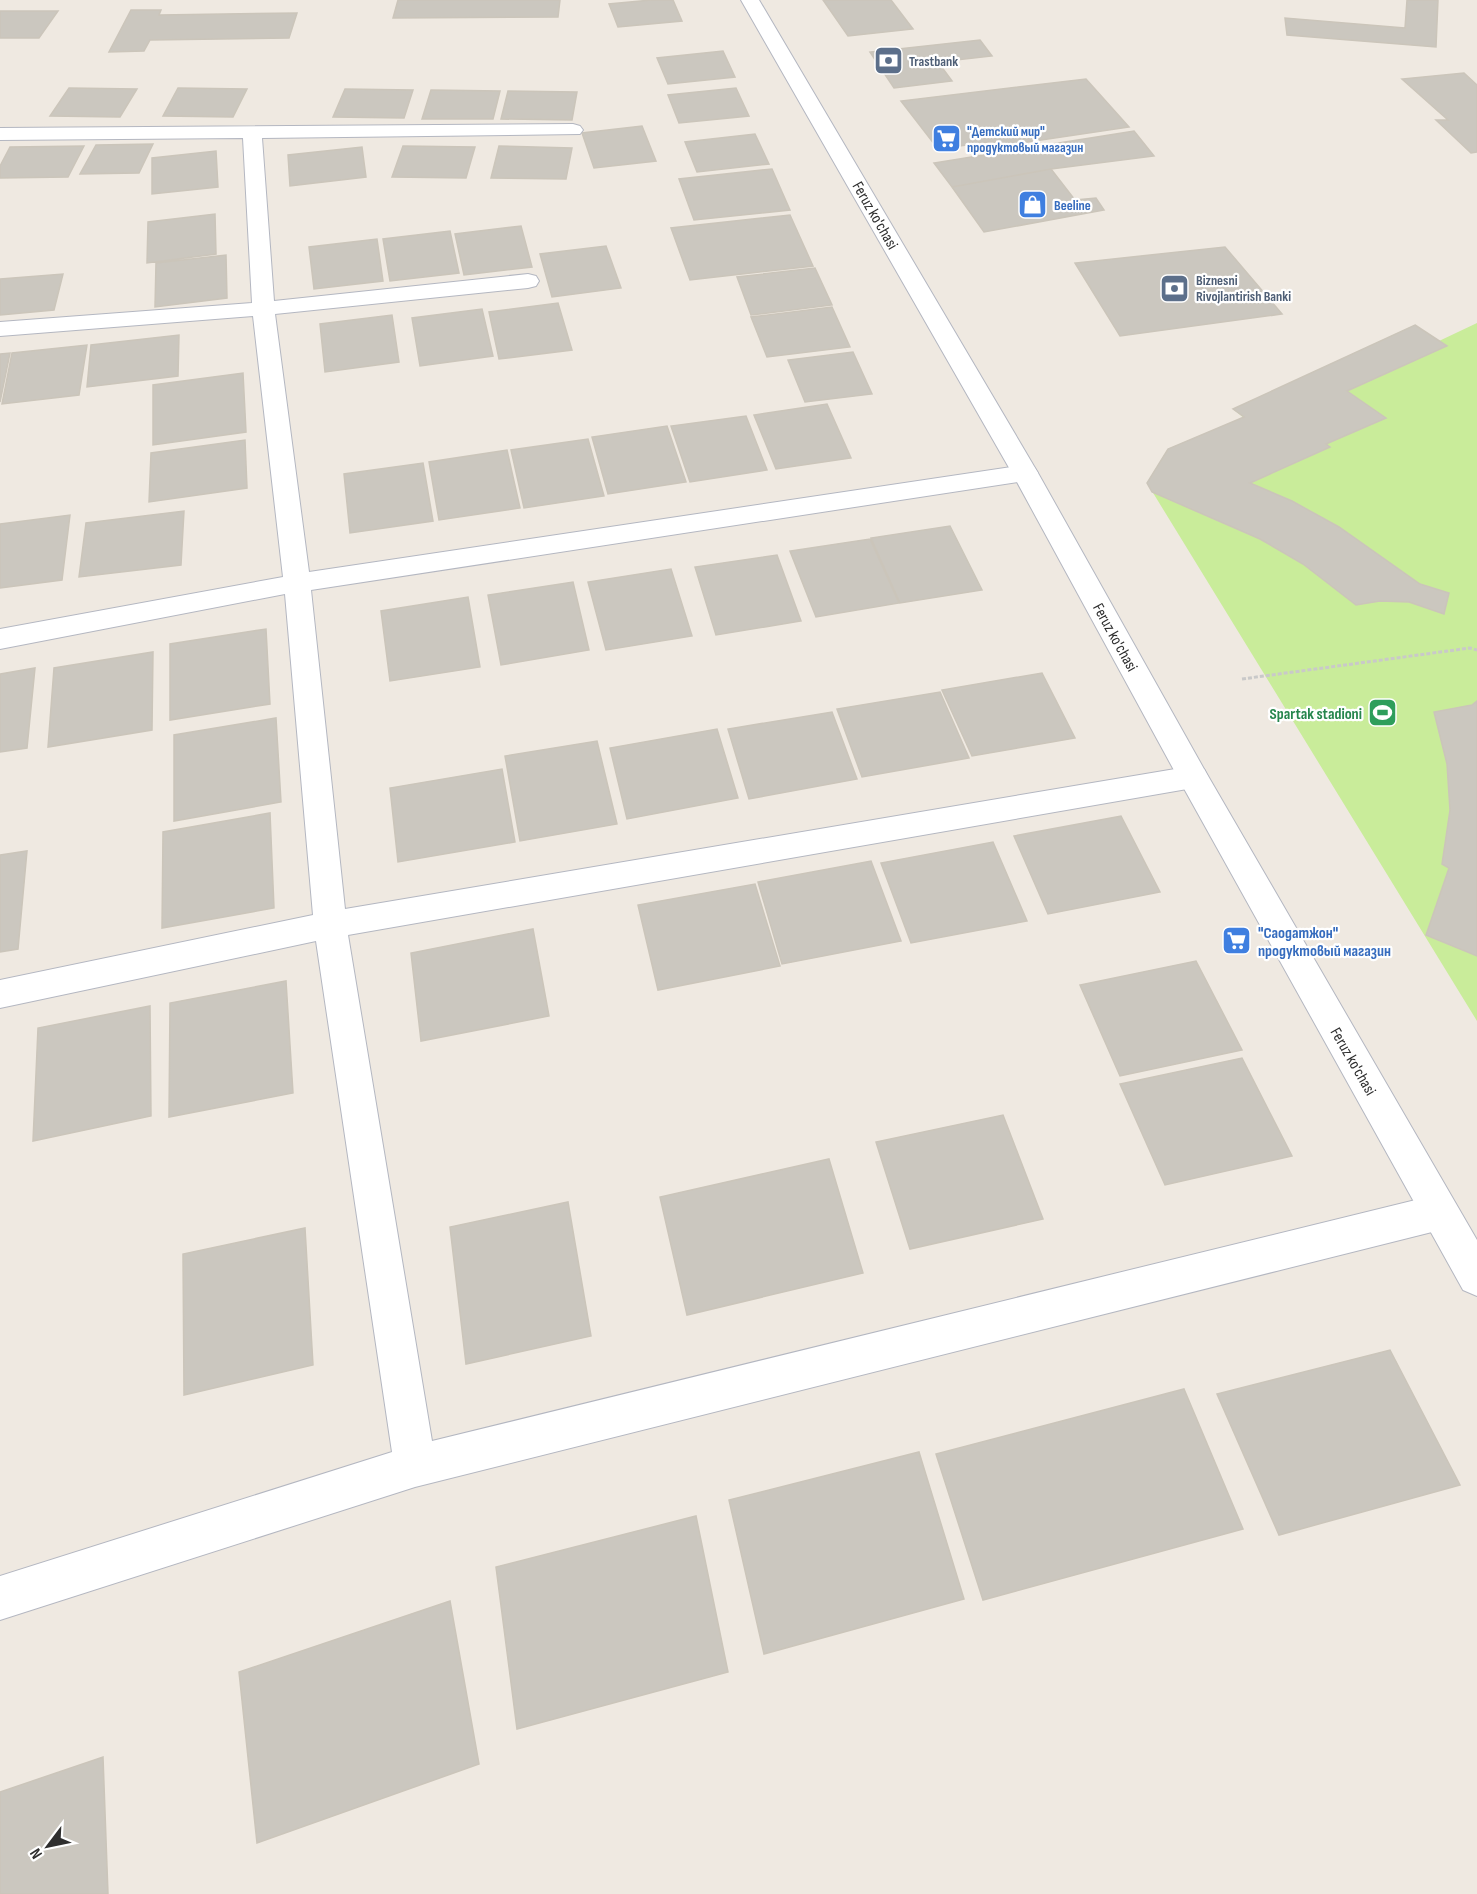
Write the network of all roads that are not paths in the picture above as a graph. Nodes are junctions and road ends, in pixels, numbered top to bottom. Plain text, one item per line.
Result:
1 (750, 0) edge
2 (573, 130) dead end
3 (252, 132) junction
4 (0, 134) edge
5 (528, 281) dead end
6 (263, 309) junction
7 (0, 329) edge
8 (1025, 473) junction
9 (297, 583) junction
10 (0, 639) edge
11 (1193, 777) junction
12 (330, 925) junction
13 (0, 994) edge
14 (1440, 1212) junction
15 (1477, 1277) edge
16 (415, 1466) junction
17 (0, 1598) edge

1 - 8 street, Feruz ko'chasi
2 - 3 street
3 - 4 street
3 - 6 street
5 - 6 street
6 - 7 street
6 - 9 street
8 - 9 street
8 - 11 street, Feruz ko'chasi
9 - 10 street
9 - 12 street
11 - 12 street
11 - 14 street, Feruz ko'chasi
12 - 13 street
12 - 16 street
14 - 15 street, Feruz ko'chasi
14 - 16 street
16 - 17 street

